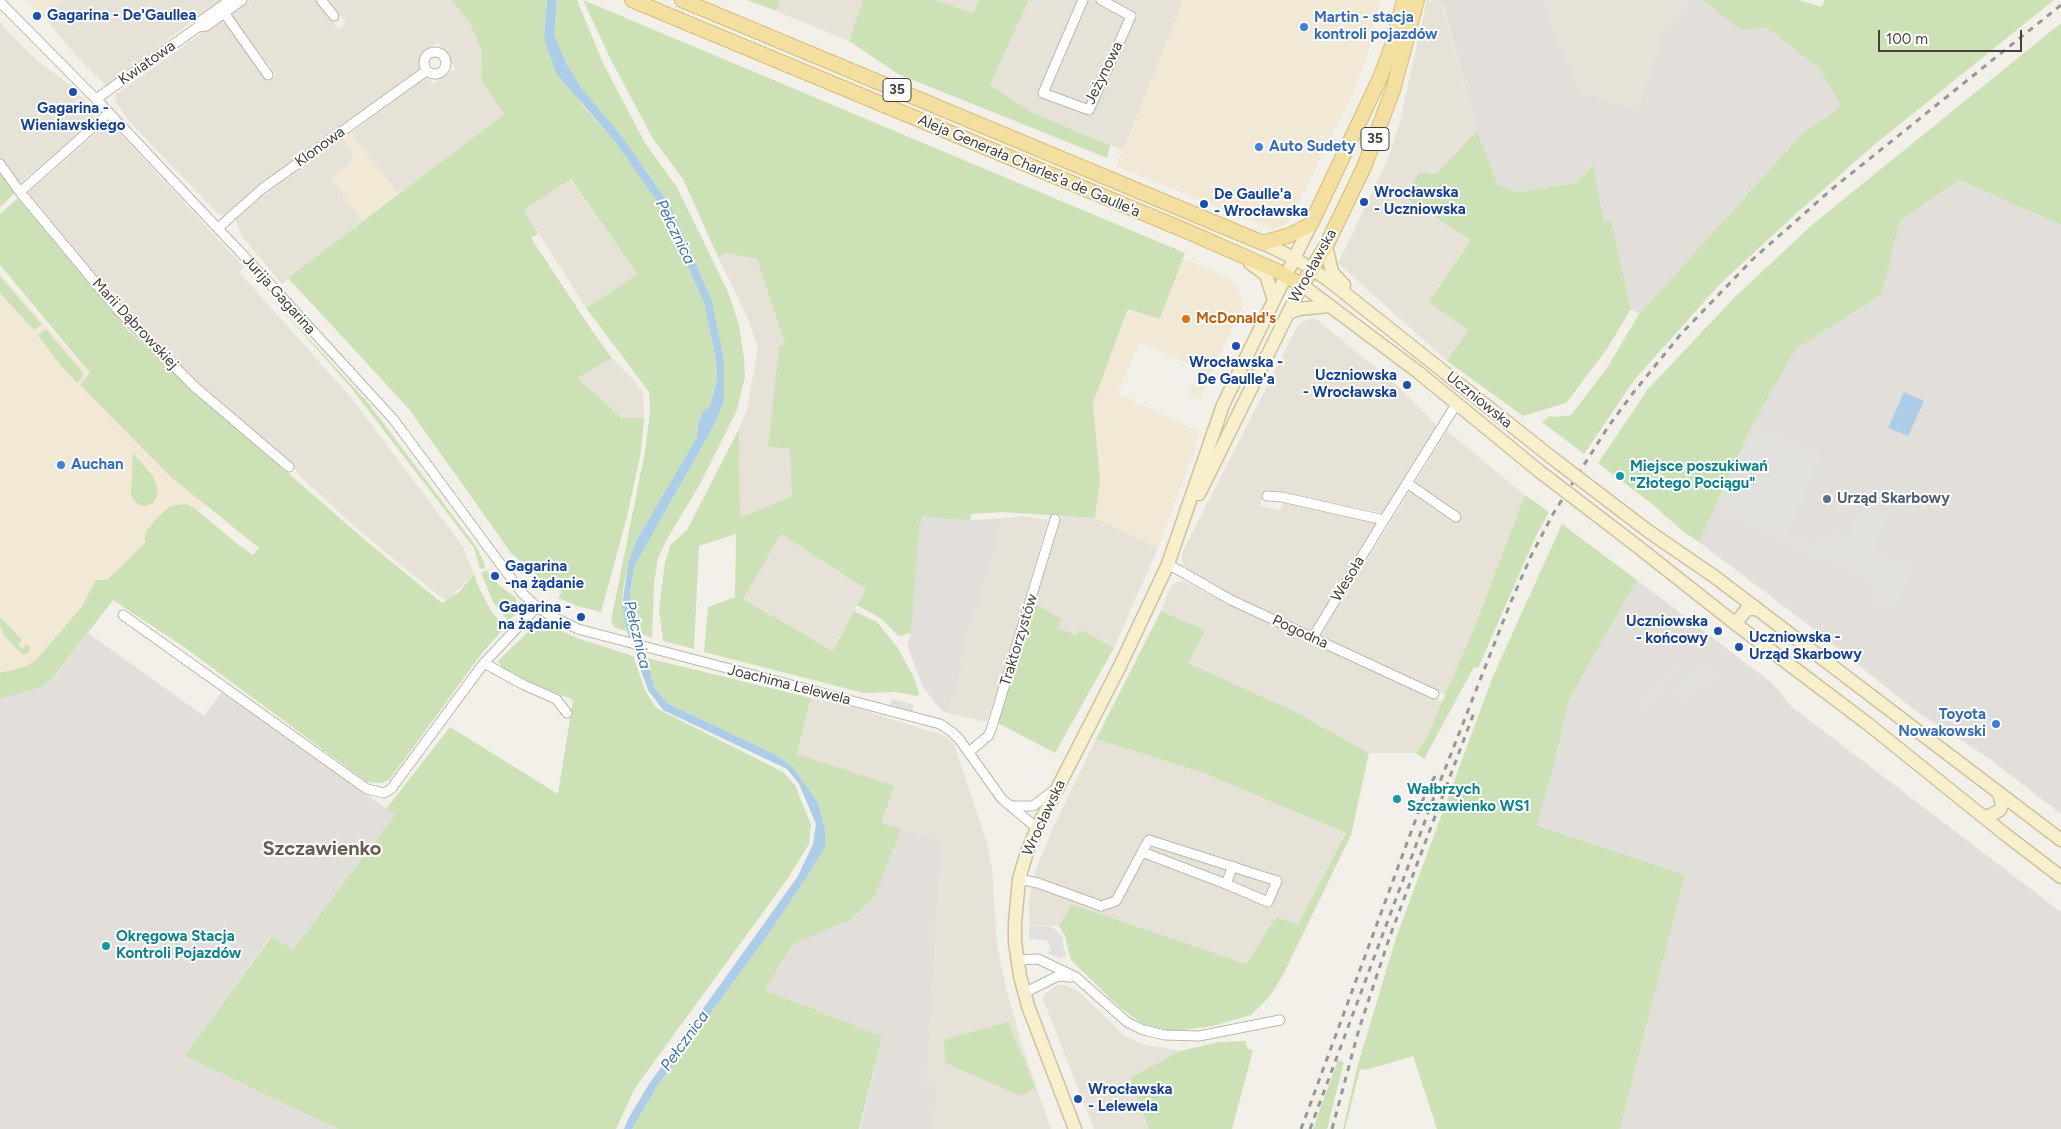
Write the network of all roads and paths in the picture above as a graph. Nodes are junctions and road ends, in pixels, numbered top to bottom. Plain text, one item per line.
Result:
1 (230, 0) edge
2 (241, 0) edge
3 (321, 0) edge
4 (632, 0) edge
5 (1083, 0) edge
6 (1101, 0) edge
7 (1404, 0) edge
8 (1417, 0) edge
9 (686, 1) edge
10 (0, 2) edge
11 (222, 10) junction
12 (334, 16) dead end
13 (426, 70) dead end
14 (268, 75) dead end
15 (96, 98) junction
16 (109, 113) junction
17 (0, 164) edge
18 (1105, 178) junction
19 (20, 192) junction
20 (1097, 195) junction
21 (1311, 224) junction
22 (218, 228) junction
23 (1263, 243) junction
24 (1326, 246) junction
25 (1238, 254) junction
26 (1294, 258) junction
27 (1311, 269) junction
28 (1286, 276) junction
29 (1302, 286) junction
30 (1274, 300) junction
31 (1356, 302) junction
32 (1329, 306) junction
33 (1288, 313) junction
34 (1457, 403) junction
35 (289, 467) dead end
36 (1407, 483) junction
37 (1267, 496) dead end
38 (1456, 516) dead end
39 (1055, 519) dead end
40 (1384, 520) junction
41 (1184, 522) junction
42 (1168, 564) junction
43 (537, 607) junction
44 (1757, 609) junction
45 (123, 615) dead end
46 (1737, 625) junction
47 (1313, 638) junction
48 (484, 663) junction
49 (1434, 694) dead end
50 (567, 712) dead end
51 (969, 752) junction
52 (1059, 784) junction
53 (1999, 793) junction
54 (1010, 806) junction
55 (1984, 816) junction
56 (1037, 828) junction
57 (2061, 840) edge
58 (1142, 852) junction
59 (1193, 853) junction
60 (1233, 866) junction
61 (1188, 868) junction
62 (2061, 877) edge
63 (1019, 879) junction
64 (1226, 884) junction
65 (1017, 960) junction
66 (1048, 964) junction
67 (1076, 977) junction
68 (1047, 980) junction
69 (1024, 993) junction
70 (1280, 1020) dead end
71 (1075, 1129) edge

1 - 11 street, Kwiatowa
2 - 11 street, Kwiatowa
3 - 12 street
4 - 20 main road, Aleja Generała Charles'a de Gaulle'a / 35
5 - 6 street, Jeżynowa
7 - 21 main road, Wrocławska / 35
8 - 24 main road, Wrocławska / 35
9 - 18 main road, Aleja Generała Charles'a de Gaulle'a / 35
10 - 15 street, Jurija Gagarina
11 - 14 street
11 - 15 street, Kwiatowa
13 - 22 street, Klonowa
15 - 16 street, Jurija Gagarina
16 - 19 street
16 - 22 street, Jurija Gagarina
17 - 19 street, Marii Dąbrowskiej
18 - 20 main road
18 - 23 main road, Aleja Generała Charles'a de Gaulle'a / 35
19 - 35 street, Marii Dąbrowskiej
20 - 25 main road, Aleja Generała Charles'a de Gaulle'a / 35
21 - 23 main road
21 - 26 main road, Wrocławska / 35
22 - 43 street, Jurija Gagarina
23 - 26 main road, Aleja Generała Charles'a de Gaulle'a / 35
24 - 27 main road, Wrocławska / 35
24 - 31 main road
25 - 28 main road, Aleja Generała Charles'a de Gaulle'a / 35
25 - 30 main road
26 - 27 main road, Aleja Generała Charles'a de Gaulle'a
26 - 28 main road, Wrocławska
27 - 29 main road, Wrocławska / 35
27 - 31 main road, Uczniowska
28 - 29 main road, 35
28 - 30 main road, Wrocławska
29 - 32 main road, Uczniowska
29 - 33 main road, Wrocławska
30 - 41 main road, Wrocławska
31 - 44 main road, Uczniowska, bridge
32 - 33 main road
32 - 34 main road, Uczniowska
33 - 41 main road, Wrocławska
34 - 36 street, Wesoła
34 - 46 main road, Uczniowska, bridge
36 - 38 street
36 - 40 street, Wesoła
37 - 40 street
39 - 51 street, Traktorzystów
40 - 47 street, Wesoła
41 - 42 main road, Wrocławska
42 - 47 street, Pogodna
42 - 52 main road, Wrocławska
43 - 48 street
43 - 51 street, Joachima Lelewela
44 - 46 main road
44 - 53 main road, Uczniowska
45 - 48 street
46 - 55 main road, Uczniowska
47 - 49 street, Pogodna
48 - 50 street
51 - 54 street, Joachima Lelewela
52 - 54 street
52 - 56 main road, Wrocławska
53 - 55 main road
53 - 57 main road, Uczniowska
54 - 56 street, Joachima Lelewela
55 - 62 main road, Uczniowska
56 - 63 main road, Wrocławska
58 - 59 street
58 - 61 street
58 - 63 street
59 - 60 street
59 - 61 street
60 - 64 street
60 - 64 street
61 - 64 street
63 - 65 main road, Wrocławska
65 - 66 street
65 - 69 main road, Wrocławska
66 - 67 street
66 - 68 street
67 - 68 street
67 - 70 street
68 - 69 street
69 - 71 main road, Wrocławska

